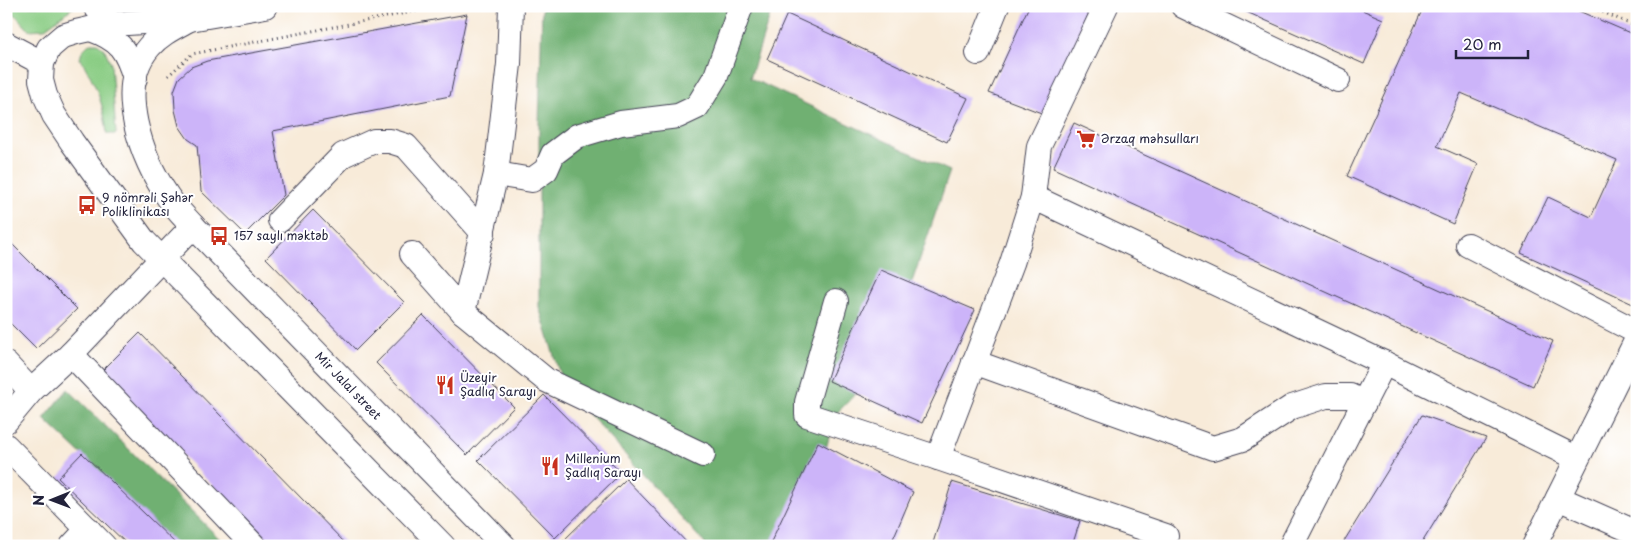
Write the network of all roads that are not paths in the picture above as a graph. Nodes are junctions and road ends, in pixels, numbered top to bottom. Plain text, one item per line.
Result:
1 (95, 6) edge
2 (265, 6) edge
3 (511, 6) edge
4 (741, 6) edge
5 (997, 6) edge
6 (1106, 6) edge
7 (1183, 6) edge
8 (190, 19) junction
9 (101, 27) junction
10 (6, 44) edge
11 (978, 52) dead end
12 (42, 63) junction
13 (134, 78) junction
14 (1338, 80) dead end
15 (496, 174) junction
16 (1033, 197) junction
17 (280, 220) dead end
18 (193, 226) junction
19 (482, 233) junction
20 (1468, 245) dead end
21 (412, 254) dead end
22 (161, 258) junction
23 (836, 301) dead end
24 (463, 312) junction
25 (1637, 332) edge
26 (1637, 339) edge
27 (71, 354) junction
28 (974, 362) junction
29 (6, 364) edge
30 (1384, 364) junction
31 (1630, 368) edge
32 (31, 390) junction
33 (1364, 403) junction
34 (6, 421) edge
35 (6, 446) edge
36 (703, 455) dead end
37 (938, 458) junction
38 (1576, 458) junction
39 (1558, 498) junction
40 (1637, 533) edge
41 (1166, 536) dead end
42 (88, 540) edge
43 (254, 546) edge
44 (443, 546) edge
45 (504, 546) edge
46 (1291, 546) edge
47 (1534, 546) edge

1 - 9 street
2 - 8 street
3 - 15 street
4 - 15 street
5 - 11 street
6 - 16 street
7 - 14 street
8 - 9 street
8 - 13 street
9 - 12 street
9 - 13 street
10 - 12 street
12 - 22 street
13 - 18 street, Mir Jalal street
15 - 19 street
16 - 28 street
16 - 30 street
17 - 19 street
18 - 22 street
18 - 45 street, Mir Jalal street
19 - 24 street
20 - 25 street
21 - 24 street
22 - 27 street
22 - 44 street
23 - 37 street
24 - 36 street
26 - 31 street
27 - 32 street
27 - 43 street
28 - 33 street
28 - 37 street
29 - 32 street
30 - 33 street
30 - 38 street
31 - 38 street
32 - 34 street
33 - 46 street
35 - 42 street
37 - 41 street
38 - 39 street
39 - 40 street
39 - 47 street

